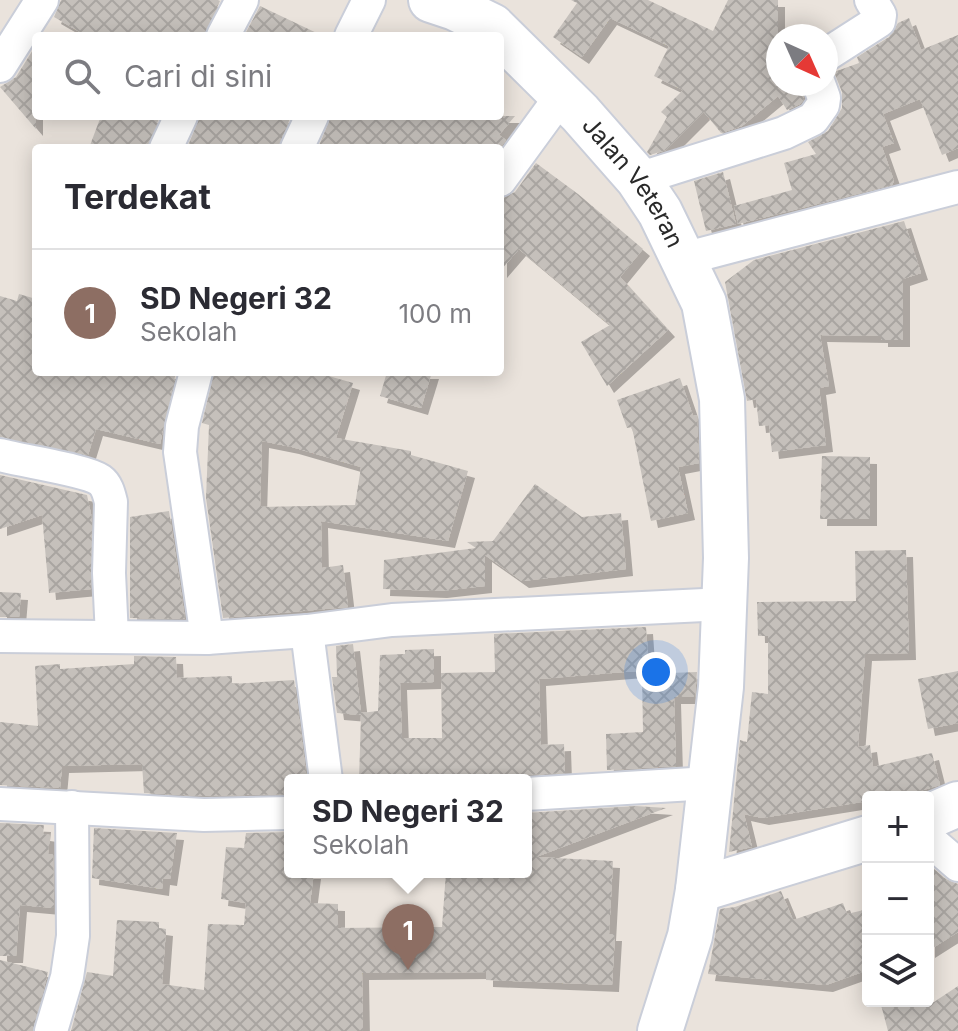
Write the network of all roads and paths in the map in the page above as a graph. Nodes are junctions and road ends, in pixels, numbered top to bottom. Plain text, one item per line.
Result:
1 (42, 0) edge
2 (242, 0) edge
3 (369, 0) edge
4 (431, 0) edge
5 (871, 0) edge
6 (225, 32) edge
7 (353, 32) edge
8 (498, 32) edge
9 (504, 38) edge
10 (838, 47) edge
11 (0, 66) edge
12 (562, 95) junction
13 (821, 96) edge
14 (179, 120) edge
15 (310, 120) edge
16 (168, 144) edge
17 (299, 144) edge
18 (504, 175) edge
19 (638, 179) junction
20 (958, 187) edge
21 (683, 259) junction
22 (195, 376) edge
23 (0, 455) edge
24 (725, 604) junction
25 (307, 631) junction
26 (0, 636) edge
27 (112, 637) junction
28 (207, 638) junction
29 (325, 774) edge
30 (710, 783) junction
31 (532, 794) edge
32 (0, 804) edge
33 (958, 804) edge
34 (72, 807) junction
35 (284, 813) edge
36 (934, 814) edge
37 (862, 840) edge
38 (934, 844) edge
39 (958, 865) edge
40 (698, 890) junction
41 (51, 1031) edge
42 (660, 1031) edge

1 - 11 street
2 - 6 street
3 - 7 street
4 - 8 street, Jalan Veteran
5 - 10 street
9 - 12 street, Jalan Veteran
12 - 18 street
12 - 19 street, Jalan Veteran
13 - 19 street
14 - 16 street
15 - 17 street
19 - 21 street, Jalan Veteran
20 - 21 street
21 - 24 street, Jalan Veteran
22 - 28 street
23 - 27 street
24 - 25 street
24 - 30 street, Jalan Veteran
25 - 28 street
25 - 29 street
26 - 27 street
27 - 28 street
30 - 31 street
30 - 40 street, Jalan Veteran
32 - 34 street
33 - 36 street
34 - 35 street
34 - 41 street
37 - 40 street
38 - 39 street
40 - 42 street, Jalan Veteran

